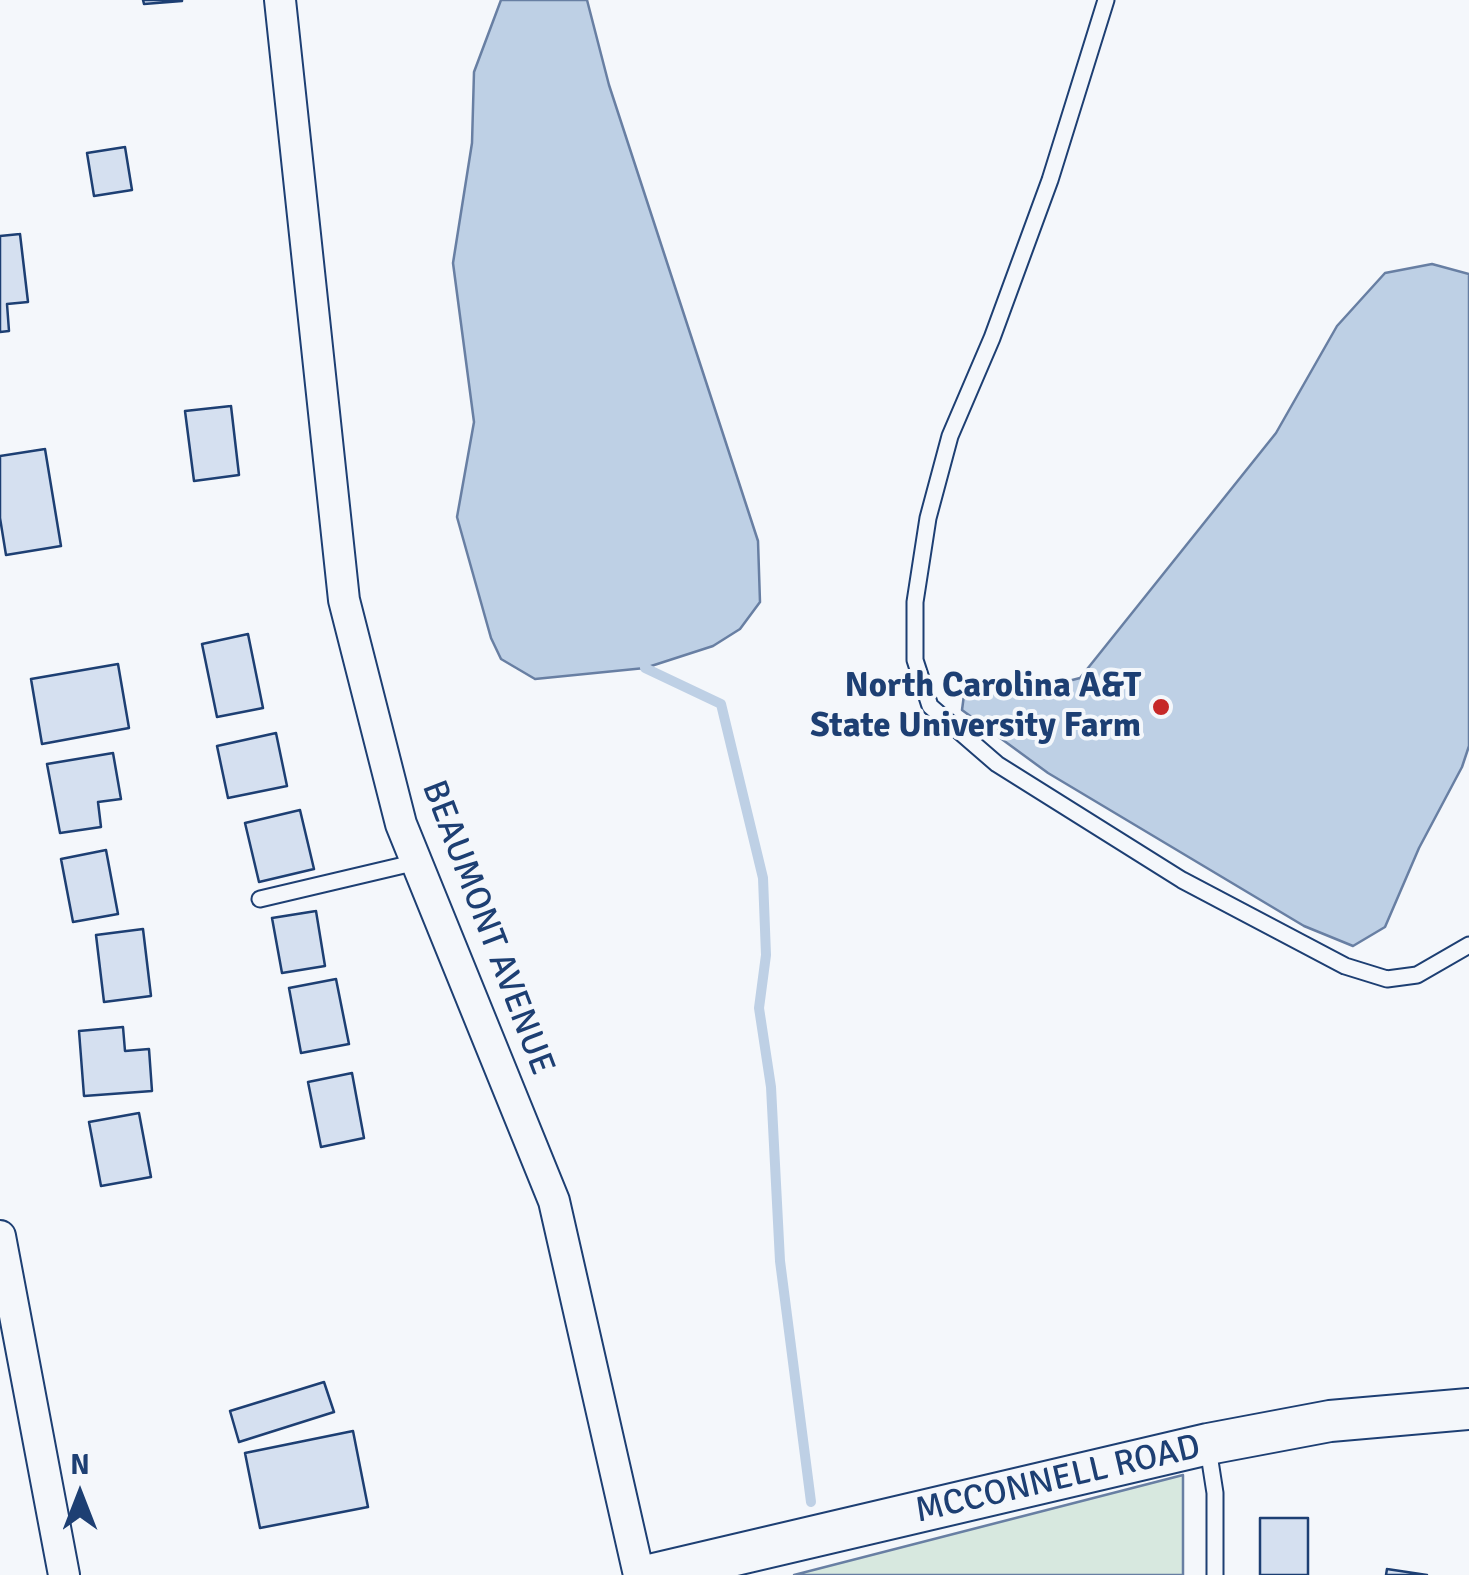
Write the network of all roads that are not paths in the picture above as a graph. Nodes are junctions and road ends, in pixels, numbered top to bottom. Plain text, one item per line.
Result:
1 (280, 0) edge
2 (1106, 0) edge
3 (416, 862) junction
4 (260, 900) dead end
5 (1469, 944) edge
6 (0, 1236) edge
7 (1469, 1408) edge
8 (1208, 1444) junction
9 (64, 1575) edge
10 (639, 1575) edge
11 (650, 1575) edge
12 (1215, 1575) edge

1 - 3 street, BEAUMONT AVENUE
2 - 5 lane
3 - 4 lane
3 - 10 street, BEAUMONT AVENUE
6 - 9 street
7 - 8 street, MCCONNELL ROAD
8 - 11 street, MCCONNELL ROAD
8 - 12 lane

